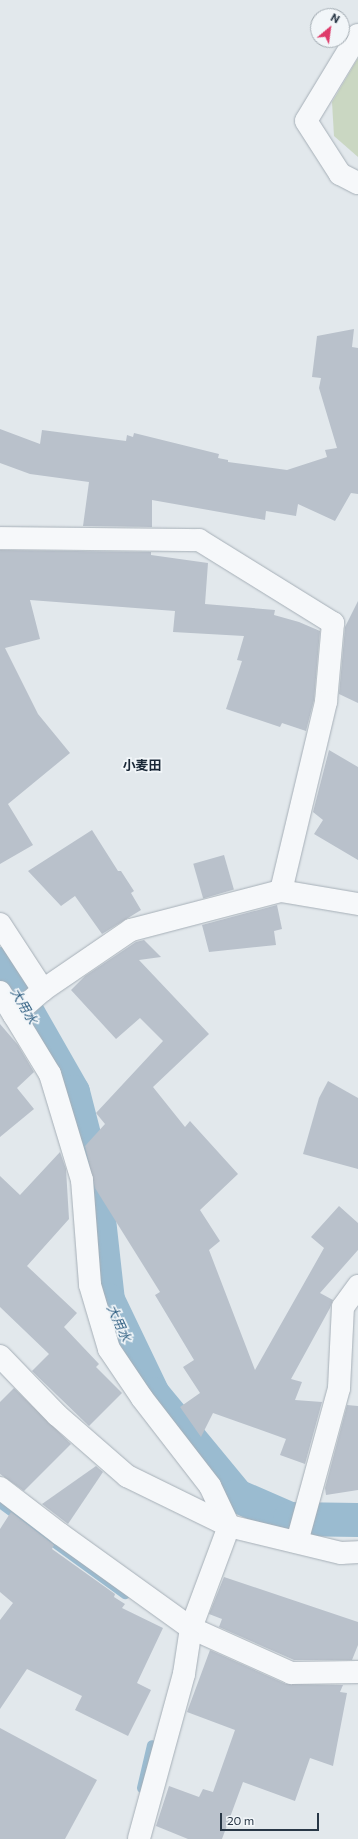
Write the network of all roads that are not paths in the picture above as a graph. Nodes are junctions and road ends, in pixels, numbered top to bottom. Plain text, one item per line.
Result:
1 (358, 35) edge
2 (358, 183) edge
3 (0, 538) edge
4 (281, 891) junction
5 (358, 904) edge
6 (0, 924) edge
7 (0, 992) edge
8 (27, 1003) junction
9 (358, 1286) edge
10 (0, 1356) edge
11 (0, 1488) edge
12 (302, 1525) junction
13 (229, 1526) junction
14 (358, 1552) edge
15 (191, 1628) junction
16 (358, 1672) edge
17 (139, 1839) edge

1 - 2 street
3 - 4 street
4 - 5 street
4 - 8 street
6 - 8 street
7 - 8 street
8 - 13 street
9 - 12 street
10 - 13 street
11 - 15 street
12 - 13 street
12 - 14 street
13 - 15 street
15 - 16 street
15 - 17 street

